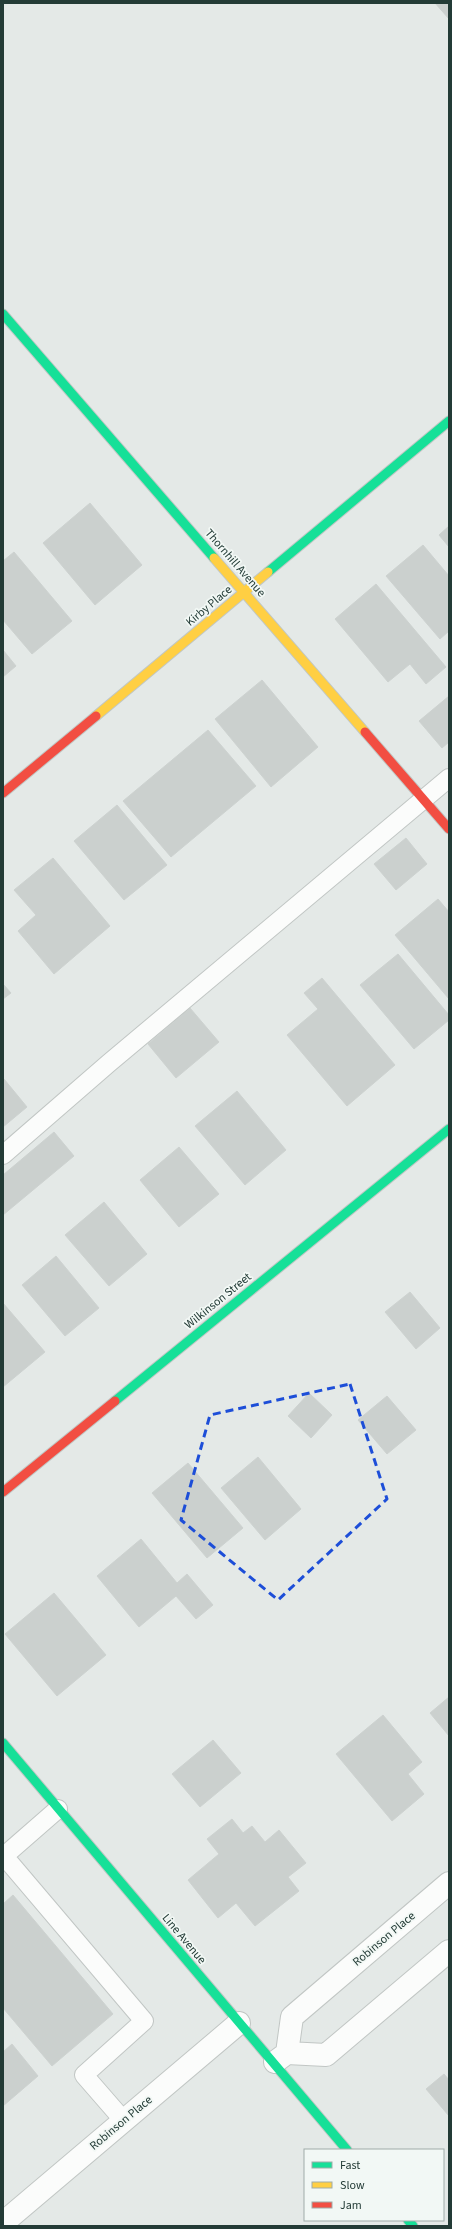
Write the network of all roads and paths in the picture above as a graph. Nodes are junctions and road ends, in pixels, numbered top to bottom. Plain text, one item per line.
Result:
1 (3, 314) edge
2 (449, 421) edge
3 (244, 592) junction
4 (449, 778) edge
5 (3, 794) edge
6 (424, 800) junction
7 (449, 829) edge
8 (449, 1129) edge
9 (3, 1156) edge
10 (3, 1492) edge
11 (3, 1743) edge
12 (58, 1809) junction
13 (3, 1856) edge
14 (449, 1883) edge
15 (449, 1952) edge
16 (239, 2022) junction
17 (280, 2058) junction
18 (124, 2121) junction
19 (347, 2149) edge
20 (3, 2223) edge

1 - 3 street, Thornhill Avenue
2 - 3 street, Kirby Place
3 - 5 street, Kirby Place
3 - 6 street, Thornhill Avenue
4 - 6 lane
6 - 7 street, Thornhill Avenue
6 - 9 lane
8 - 10 street, Wilkinson Street
11 - 12 street, Line Avenue
12 - 13 lane
12 - 16 street, Line Avenue
13 - 18 lane
14 - 17 street, Robinson Place
15 - 17 street
16 - 17 street, Line Avenue
16 - 18 street, Robinson Place
17 - 19 street, Line Avenue
18 - 20 street, Robinson Place

